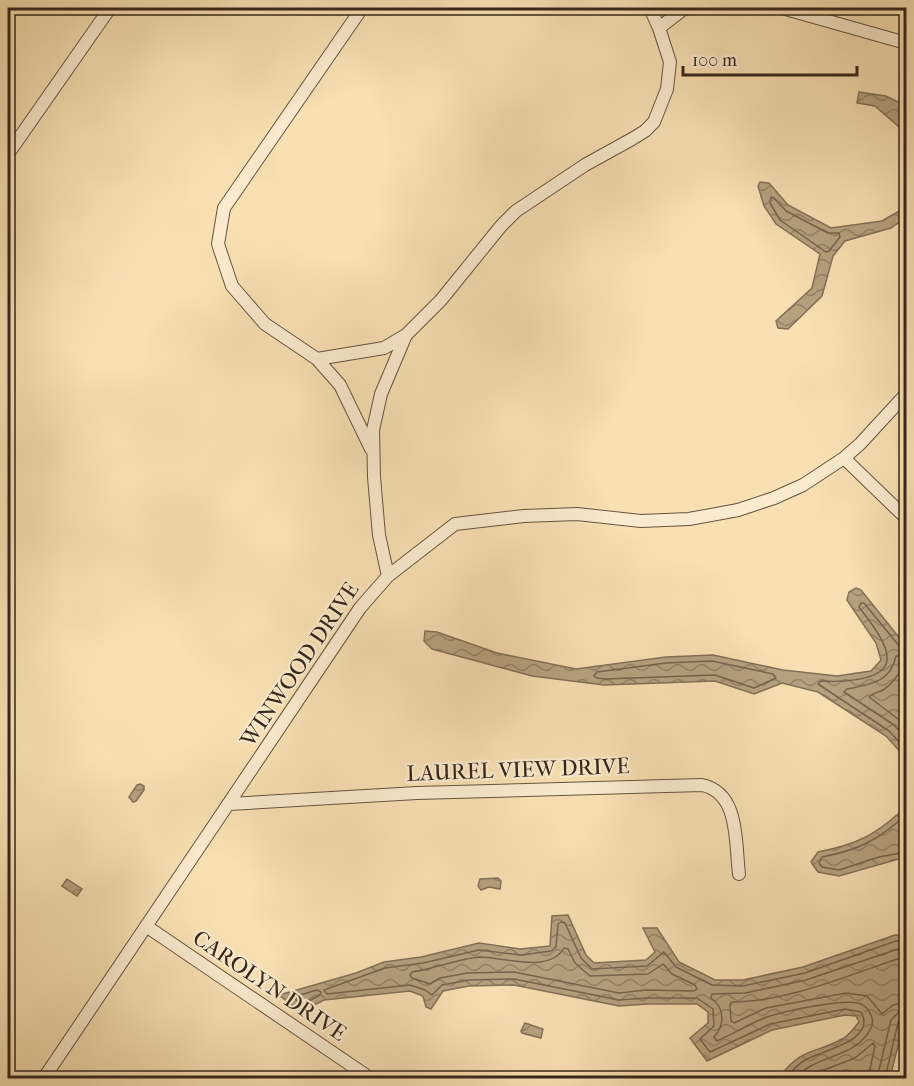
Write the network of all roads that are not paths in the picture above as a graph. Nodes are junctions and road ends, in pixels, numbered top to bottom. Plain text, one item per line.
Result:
1 (110, 8) edge
2 (362, 8) edge
3 (650, 8) edge
4 (685, 8) edge
5 (782, 8) edge
6 (659, 28) junction
7 (906, 43) edge
8 (8, 154) edge
9 (406, 335) junction
10 (317, 360) junction
11 (906, 394) edge
12 (373, 452) junction
13 (844, 458) junction
14 (906, 518) edge
15 (388, 576) junction
16 (229, 804) junction
17 (739, 874) dead end
18 (146, 926) junction
19 (44, 1078) edge
20 (370, 1078) edge

1 - 8 street
2 - 10 street
3 - 6 street
4 - 6 street
5 - 7 street
6 - 9 street
9 - 10 street
9 - 12 street
10 - 12 street
11 - 13 street, WINWOOD DRIVE
12 - 15 street
13 - 14 street
13 - 15 street, WINWOOD DRIVE
15 - 16 street, WINWOOD DRIVE
16 - 17 street, LAUREL VIEW DRIVE
16 - 18 street, WINWOOD DRIVE
18 - 19 street, WINWOOD DRIVE
18 - 20 street, CAROLYN DRIVE

